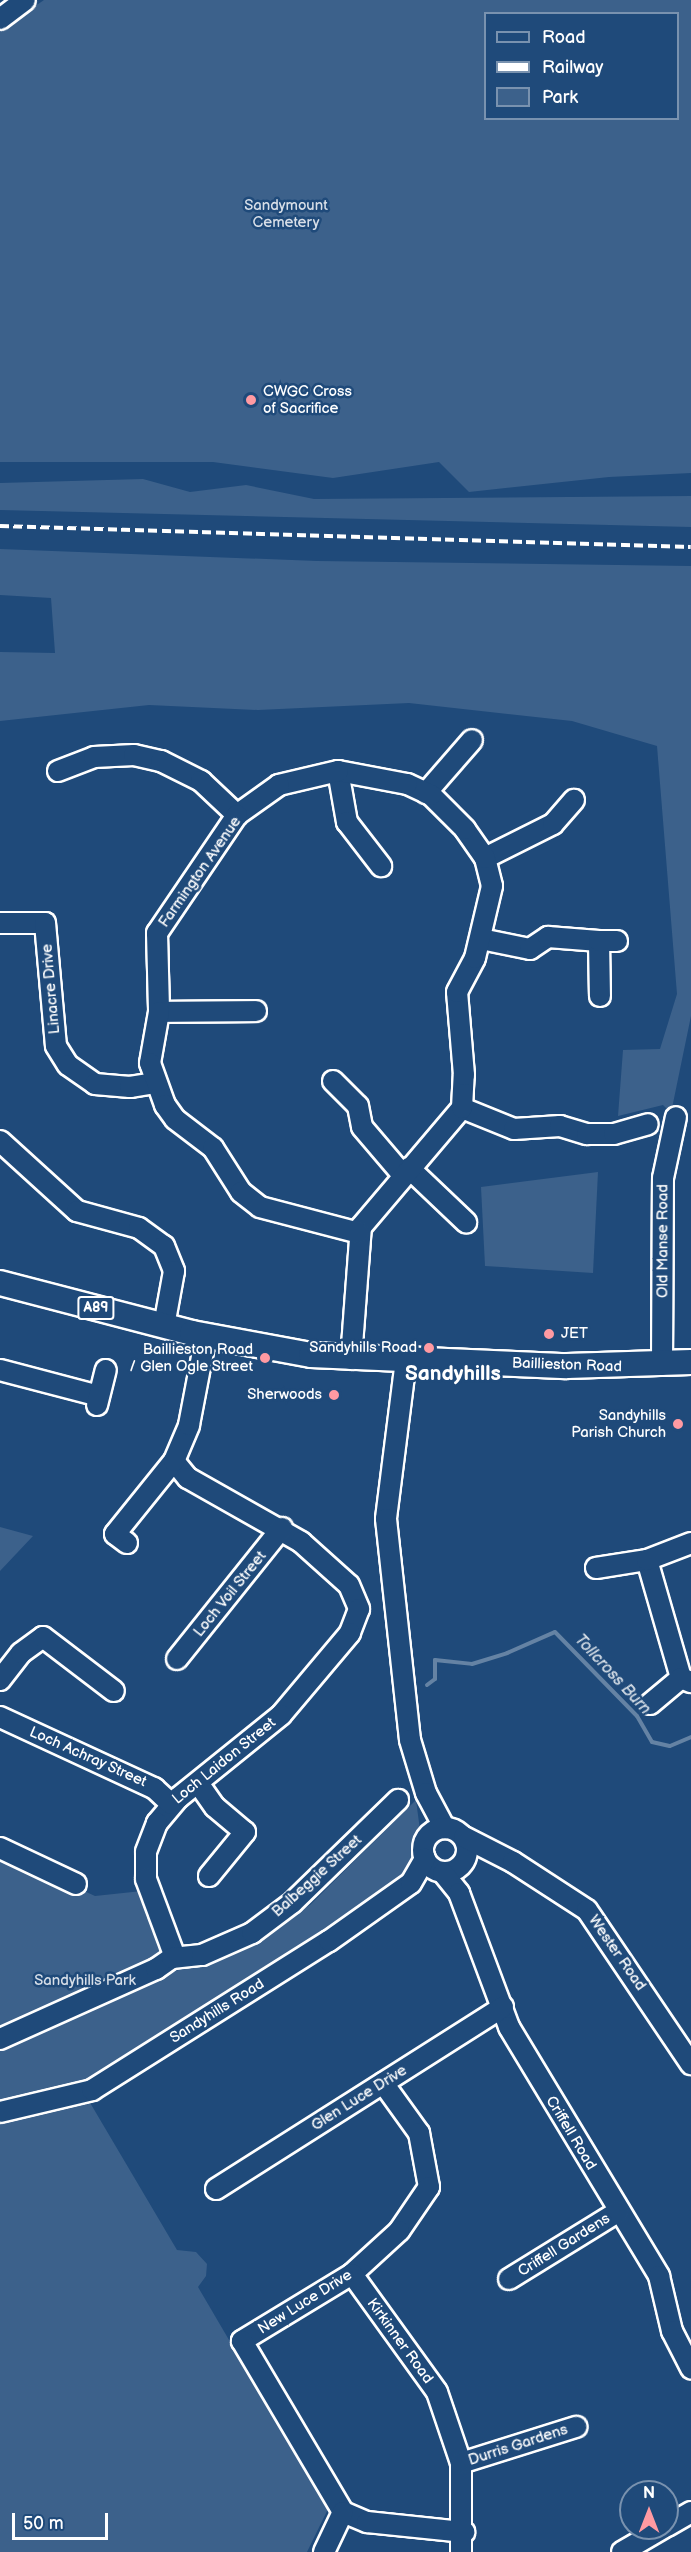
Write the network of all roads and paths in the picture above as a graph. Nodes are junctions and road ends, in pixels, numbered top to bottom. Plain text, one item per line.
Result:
1 (25, 0) edge
2 (0, 19) edge
3 (472, 740) dead end
4 (58, 771) dead end
5 (338, 771) junction
6 (426, 793) junction
7 (574, 800) dead end
8 (237, 815) junction
9 (485, 858) junction
10 (381, 866) dead end
11 (0, 923) edge
12 (480, 939) junction
13 (600, 996) dead end
14 (256, 1011) dead end
15 (159, 1012) junction
16 (333, 1081) dead end
17 (156, 1083) junction
18 (462, 1108) junction
19 (676, 1117) dead end
20 (648, 1124) dead end
21 (0, 1141) edge
22 (406, 1172) junction
23 (466, 1222) dead end
24 (358, 1233) junction
25 (0, 1283) edge
26 (164, 1326) junction
27 (199, 1334) junction
28 (351, 1359) junction
29 (406, 1360) junction
30 (691, 1362) edge
31 (662, 1365) junction
32 (0, 1370) edge
33 (106, 1370) dead end
34 (174, 1461) junction
35 (282, 1528) junction
36 (127, 1543) dead end
37 (691, 1543) edge
38 (647, 1560) junction
39 (596, 1568) dead end
40 (177, 1659) dead end
41 (0, 1680) edge
42 (686, 1680) edge
43 (114, 1691) dead end
44 (650, 1704) dead end
45 (0, 1718) edge
46 (198, 1783) junction
47 (398, 1800) dead end
48 (171, 1804) junction
49 (437, 1832) junction
50 (0, 1848) edge
51 (449, 1861) junction
52 (209, 1876) dead end
53 (76, 1884) dead end
54 (175, 1957) junction
55 (503, 2007) junction
56 (0, 2039) edge
57 (691, 2062) edge
58 (382, 2083) junction
59 (0, 2112) edge
60 (216, 2189) dead end
61 (619, 2211) junction
62 (352, 2274) junction
63 (509, 2279) dead end
64 (691, 2368) edge
65 (576, 2427) dead end
66 (461, 2463) junction
67 (343, 2512) junction
68 (464, 2532) junction
69 (642, 2540) edge
70 (324, 2552) edge
71 (461, 2552) edge
72 (622, 2552) edge

1 - 2 street
3 - 6 street
4 - 8 street
5 - 6 street, Farmington Avenue
5 - 8 street, Farmington Avenue
5 - 10 street
6 - 9 street, Farmington Avenue
7 - 9 street
8 - 15 street, Farmington Avenue
9 - 12 street, Farmington Avenue
11 - 17 street, Linacre Drive
12 - 13 street
12 - 18 street, Farmington Avenue
14 - 15 street
15 - 17 street, Farmington Avenue
16 - 22 street
17 - 24 street, Farmington Avenue
18 - 20 street
18 - 22 street
19 - 31 street, Old Manse Road
21 - 26 street
22 - 23 street
22 - 24 street
24 - 28 street
25 - 26 main road, A89
26 - 27 main road, A89
27 - 28 main road, Baillieston Road / A89
27 - 34 street
28 - 29 main road, Baillieston Road / A89
29 - 31 main road, Baillieston Road / A89
29 - 49 street
30 - 31 main road, Baillieston Road / A89
32 - 33 street
34 - 35 street, Loch Laidon Street
34 - 36 street
35 - 40 street, Loch Voil Street
35 - 46 street, Loch Laidon Street
37 - 38 street
38 - 39 street
38 - 42 street
41 - 43 street
42 - 44 street
45 - 48 street, Loch Achray Street
46 - 48 street, Loch Laidon Street
46 - 52 street
47 - 54 street, Balbeggie Street
48 - 54 street, Loch Laidon Street
49 - 51 street
49 - 51 street
50 - 53 street
51 - 55 street, Criffell Road
51 - 57 street, Wester Road
51 - 59 street, Sandyhills Road
54 - 56 street, Balbeggie Street
55 - 58 street, Glen Luce Drive
55 - 61 street, Criffell Road
58 - 60 street, Glen Luce Drive
58 - 62 street, New Luce Drive
61 - 63 street, Criffell Gardens
61 - 64 street, Criffell Road
62 - 66 street, Kirkinner Road
62 - 67 street, New Luce Drive
65 - 66 street, Durris Gardens
66 - 68 street, Kirkinner Road
67 - 68 street
67 - 70 street
68 - 71 street, Kirkinner Road
69 - 72 street

